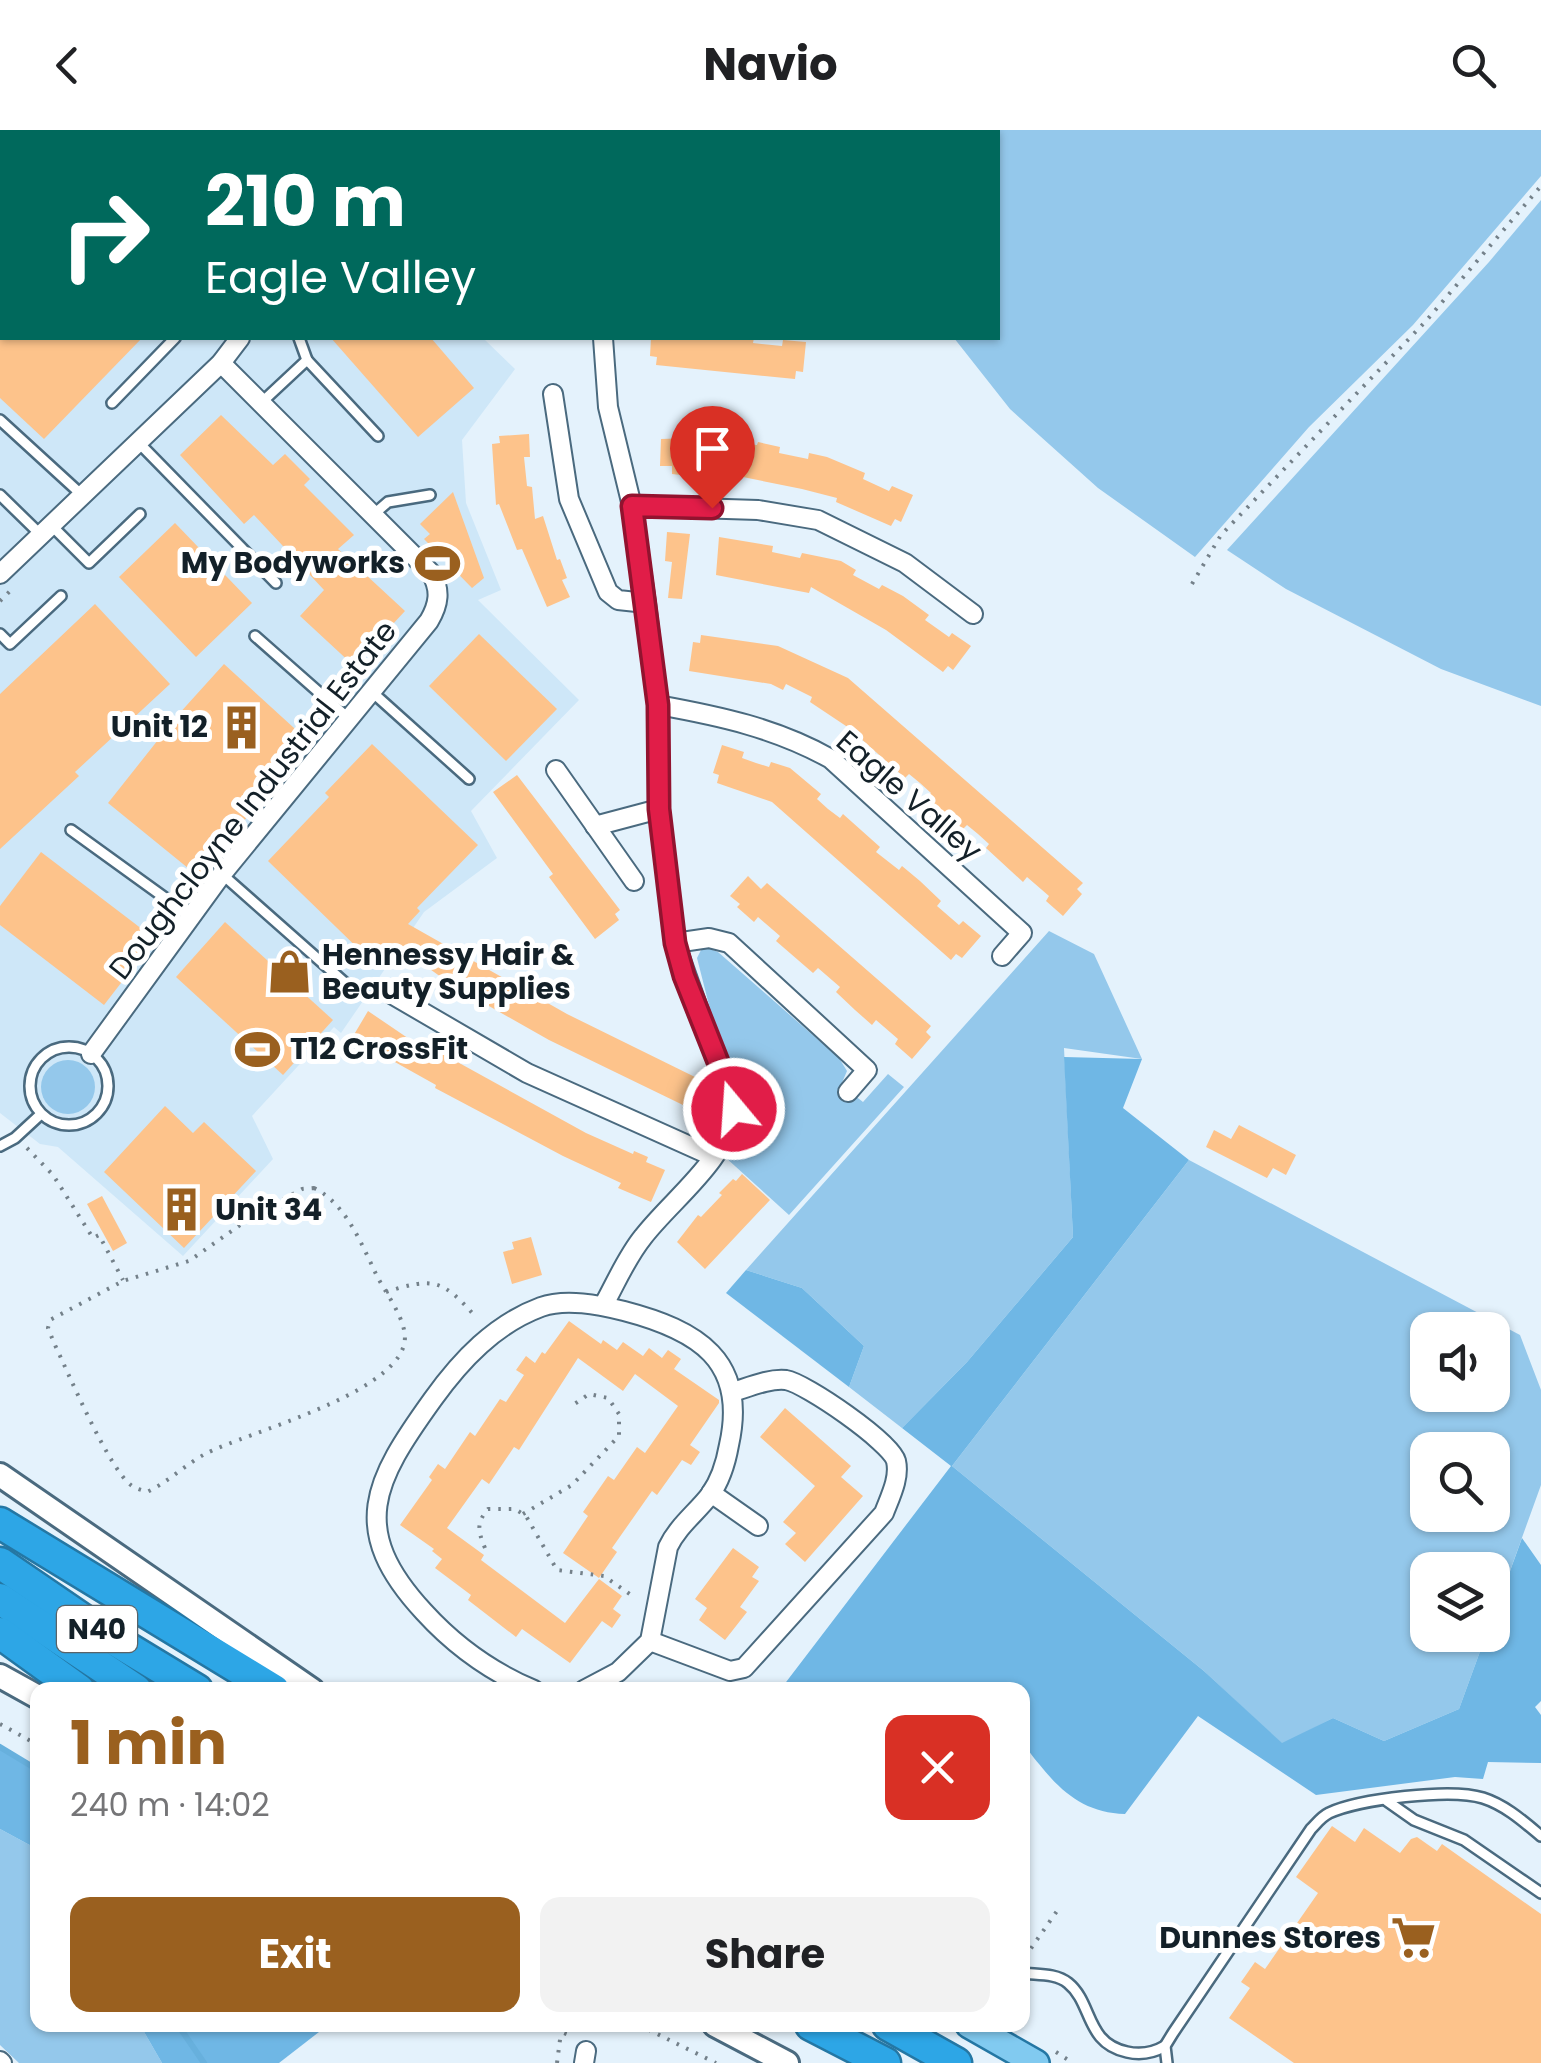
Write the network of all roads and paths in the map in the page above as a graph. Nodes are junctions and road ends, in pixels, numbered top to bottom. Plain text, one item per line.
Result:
1 (1541, 186) edge
2 (173, 340) edge
3 (239, 340) edge
4 (301, 340) edge
5 (603, 340) edge
6 (307, 360) junction
7 (222, 363) junction
8 (553, 394) dead end
9 (262, 402) junction
10 (112, 403) dead end
11 (0, 420) edge
12 (378, 436) dead end
13 (138, 442) junction
14 (0, 495) edge
15 (82, 495) junction
16 (430, 496) dead end
17 (632, 506) junction
18 (140, 514) dead end
19 (374, 514) junction
20 (46, 530) junction
21 (0, 574) edge
22 (276, 584) dead end
23 (1192, 584) dead end
24 (60, 596) dead end
25 (646, 603) junction
26 (973, 614) dead end
27 (0, 634) edge
28 (255, 636) dead end
29 (371, 691) junction
30 (658, 705) junction
31 (348, 718) junction
32 (556, 770) dead end
33 (469, 779) dead end
34 (659, 809) junction
35 (595, 826) junction
36 (71, 830) dead end
37 (222, 874) junction
38 (634, 881) dead end
39 (190, 916) junction
40 (675, 943) junction
41 (1002, 956) dead end
42 (352, 989) dead end
43 (388, 992) dead end
44 (92, 1054) junction
45 (848, 1092) dead end
46 (41, 1114) junction
47 (15, 1138) junction
48 (0, 1146) edge
49 (712, 1156) junction
50 (124, 1280) junction
51 (386, 1292) junction
52 (603, 1306) junction
53 (475, 1316) dead end
54 (733, 1392) junction
55 (573, 1405) dead end
56 (0, 1474) edge
57 (712, 1493) junction
58 (522, 1514) junction
59 (0, 1523) edge
60 (758, 1526) dead end
61 (484, 1548) dead end
62 (0, 1562) edge
63 (634, 1597) dead end
64 (0, 1599) edge
65 (0, 1632) edge
66 (650, 1641) junction
67 (0, 1676) edge
68 (68, 1682) edge
69 (124, 1682) edge
70 (184, 1682) edge
71 (261, 1682) edge
72 (300, 1682) edge
73 (517, 1682) edge
74 (599, 1682) edge
75 (30, 1692) edge
76 (0, 1724) edge
77 (30, 1740) edge
78 (1387, 1801) junction
79 (1541, 1836) edge
80 (1541, 1893) edge
81 (1057, 1911) dead end
82 (1030, 1950) edge
83 (1030, 1974) edge
84 (562, 2032) dead end
85 (653, 2032) edge
86 (728, 2032) edge
87 (825, 2032) edge
88 (901, 2032) edge
89 (981, 2032) edge
90 (1165, 2046) junction
91 (557, 2063) edge
92 (716, 2063) edge
93 (787, 2063) edge
94 (885, 2063) edge
95 (956, 2063) edge
96 (1036, 2063) edge
97 (1167, 2063) edge

1 - 23 path
2 - 10 lane
3 - 7 street
4 - 6 lane
5 - 17 street
6 - 9 lane
6 - 12 lane
7 - 9 street, Doughcloyne Industrial Estate
7 - 13 street
8 - 25 street
9 - 19 street, Doughcloyne Industrial Estate
11 - 15 lane
13 - 15 street
13 - 22 lane
14 - 20 lane
15 - 20 street
16 - 19 lane
17 - 25 street
17 - 26 street
18 - 20 lane
19 - 29 street, Doughcloyne Industrial Estate
20 - 21 street
24 - 27 lane
25 - 30 street
28 - 31 lane
29 - 31 street, Doughcloyne Industrial Estate
29 - 33 lane
30 - 34 street
30 - 41 street, Eagle Valley
31 - 37 street, Doughcloyne Industrial Estate
32 - 35 street
34 - 35 street
34 - 40 street
35 - 38 street
36 - 39 lane
37 - 39 street, Doughcloyne Industrial Estate
37 - 42 lane
39 - 44 street, Doughcloyne Industrial Estate
40 - 45 street
40 - 49 street
43 - 49 street
44 - 46 lane
44 - 46 lane
46 - 47 lane
47 - 48 lane
47 - 50 path
49 - 52 street
50 - 51 path
50 - 51 path
51 - 53 path
52 - 54 street
52 - 73 street
54 - 57 street
54 - 66 street
55 - 58 path
56 - 72 main road
57 - 60 street
57 - 66 street
58 - 61 path
58 - 63 path
59 - 71 highway
62 - 70 highway, N40
64 - 69 highway, N40
65 - 68 highway
66 - 74 street
67 - 75 main road
76 - 77 path
78 - 79 lane
78 - 80 lane
78 - 90 lane
81 - 82 path
83 - 90 lane
84 - 91 path
85 - 92 path
86 - 93 main road
87 - 94 highway
88 - 95 highway
89 - 96 main road
90 - 97 lane

